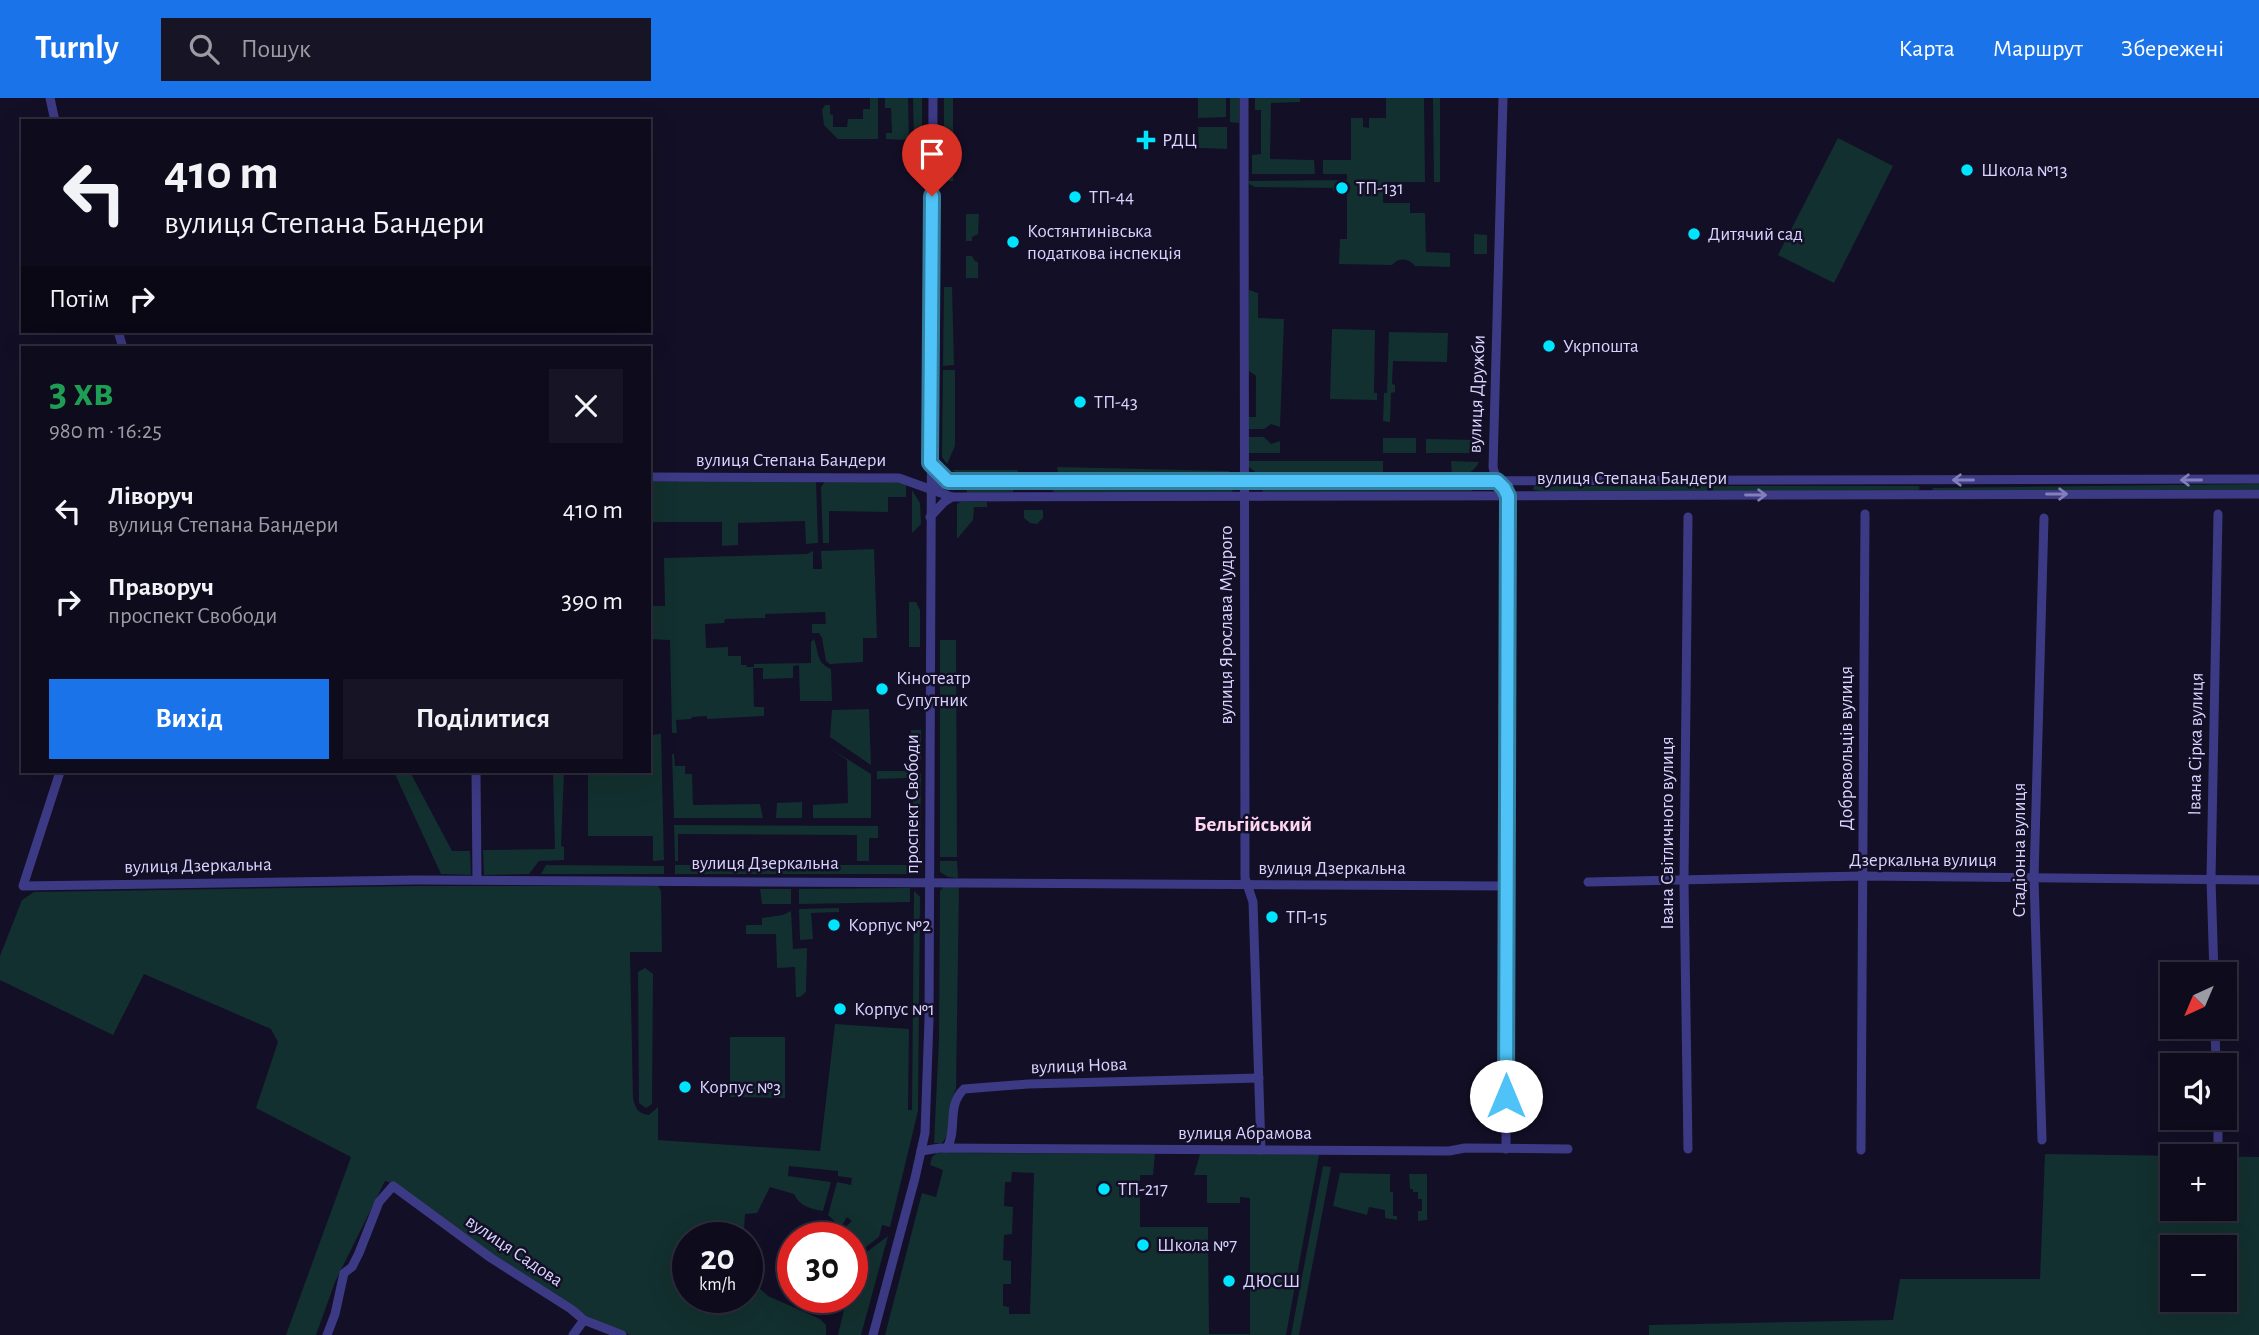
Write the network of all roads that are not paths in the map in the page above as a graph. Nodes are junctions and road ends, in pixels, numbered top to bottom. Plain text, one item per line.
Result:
1 (50, 98) edge
2 (933, 98) edge
3 (1244, 98) edge
4 (1503, 98) edge
5 (55, 119) edge
6 (930, 463) junction
7 (651, 477) edge
8 (1921, 480) junction
9 (1932, 480) junction
10 (2259, 480) edge
11 (1244, 481) junction
12 (1497, 481) junction
13 (952, 482) junction
14 (1043, 482) junction
15 (1054, 482) junction
16 (930, 488) junction
17 (2259, 494) edge
18 (1920, 495) junction
19 (1932, 495) junction
20 (1243, 496) junction
21 (1508, 496) junction
22 (953, 497) junction
23 (1042, 497) junction
24 (1053, 497) junction
25 (1865, 514) dead end
26 (2218, 514) dead end
27 (930, 517) junction
28 (1688, 517) dead end
29 (2044, 518) dead end
30 (60, 773) edge
31 (476, 773) edge
32 (1862, 876) junction
33 (2034, 878) junction
34 (2211, 879) junction
35 (477, 880) junction
36 (1684, 880) junction
37 (2259, 880) edge
38 (930, 881) junction
39 (1588, 882) dead end
40 (1247, 886) junction
41 (1507, 886) junction
42 (2214, 962) edge
43 (1259, 1078) junction
44 (2218, 1130) edge
45 (2042, 1140) dead end
46 (2218, 1144) dead end
47 (947, 1148) junction
48 (1506, 1149) junction
49 (1569, 1149) dead end
50 (1688, 1149) dead end
51 (921, 1150) junction
52 (1261, 1150) junction
53 (1861, 1150) dead end
54 (584, 1320) junction
55 (327, 1335) edge
56 (573, 1335) edge
57 (622, 1335) edge
58 (873, 1335) edge

1 - 5 street
2 - 6 street, проспект Свободи
3 - 11 street, вулиця Ярослава Мудрого
4 - 12 street, вулиця Дружби
6 - 13 street
6 - 16 street, проспект Свободи
7 - 16 street, вулиця Степана Бандери
8 - 9 street, вулиця Степана Бандери
8 - 12 street, вулиця Степана Бандери
8 - 18 street
10 -> 9 street, вулиця Степана Бандери
9 - 19 street
11 - 12 street, вулиця Степана Бандери
11 - 15 street, вулиця Степана Бандери
11 - 20 street, вулиця Ярослава Мудрого
12 - 21 street
13 - 14 street, вулиця Степана Бандери
13 - 16 street, вулиця Степана Бандери
14 - 15 street, вулиця Степана Бандери
14 - 23 street
15 - 24 street
16 - 22 street, вулиця Степана Бандери
16 - 27 street, проспект Свободи
19 -> 17 street, вулиця Степана Бандери
18 - 19 street, вулиця Степана Бандери
21 -> 18 street, вулиця Степана Бандери
20 - 21 street, вулиця Степана Бандери
20 - 24 street, вулиця Степана Бандери
20 - 40 street, вулиця Ярослава Мудрого
21 - 41 street
22 - 23 street, вулиця Степана Бандери
22 - 27 street
23 - 24 street, вулиця Степана Бандери
25 - 32 street, Добровольців вулиця
26 - 34 street, Івана Сірка вулиця
27 - 38 street, проспект Свободи
28 - 36 street, Івана Світличного вулиця
29 - 33 street, Стадіонна вулиця
30 - 35 street, вулиця Дзеркальна
31 - 35 street
32 - 33 street, Дзеркальна вулиця
32 - 36 street, Дзеркальна вулиця
32 - 53 street, Добровольців вулиця
33 - 34 street, Дзеркальна вулиця
33 - 45 street, Стадіонна вулиця
34 - 37 street, Дзеркальна вулиця
34 - 42 street, Івана Сірка вулиця
35 - 38 street, вулиця Дзеркальна
36 - 39 street, Дзеркальна вулиця
36 - 50 street, Івана Світличного вулиця
38 - 40 street, вулиця Дзеркальна
38 - 51 street, проспект Свободи
40 - 41 street, вулиця Дзеркальна
40 - 43 street, вулиця Ярослава Мудрого
41 - 48 street
43 - 47 street, вулиця Нова
43 - 52 street, вулиця Ярослава Мудрого
44 - 46 street
47 - 51 street, вулиця Абрамова
47 - 52 street, вулиця Абрамова
48 - 49 street, вулиця Абрамова
48 - 52 street, вулиця Абрамова
51 - 58 street, проспект Свободи
54 - 55 street, вулиця Садова
54 - 56 street
54 - 57 street, вулиця Садова

